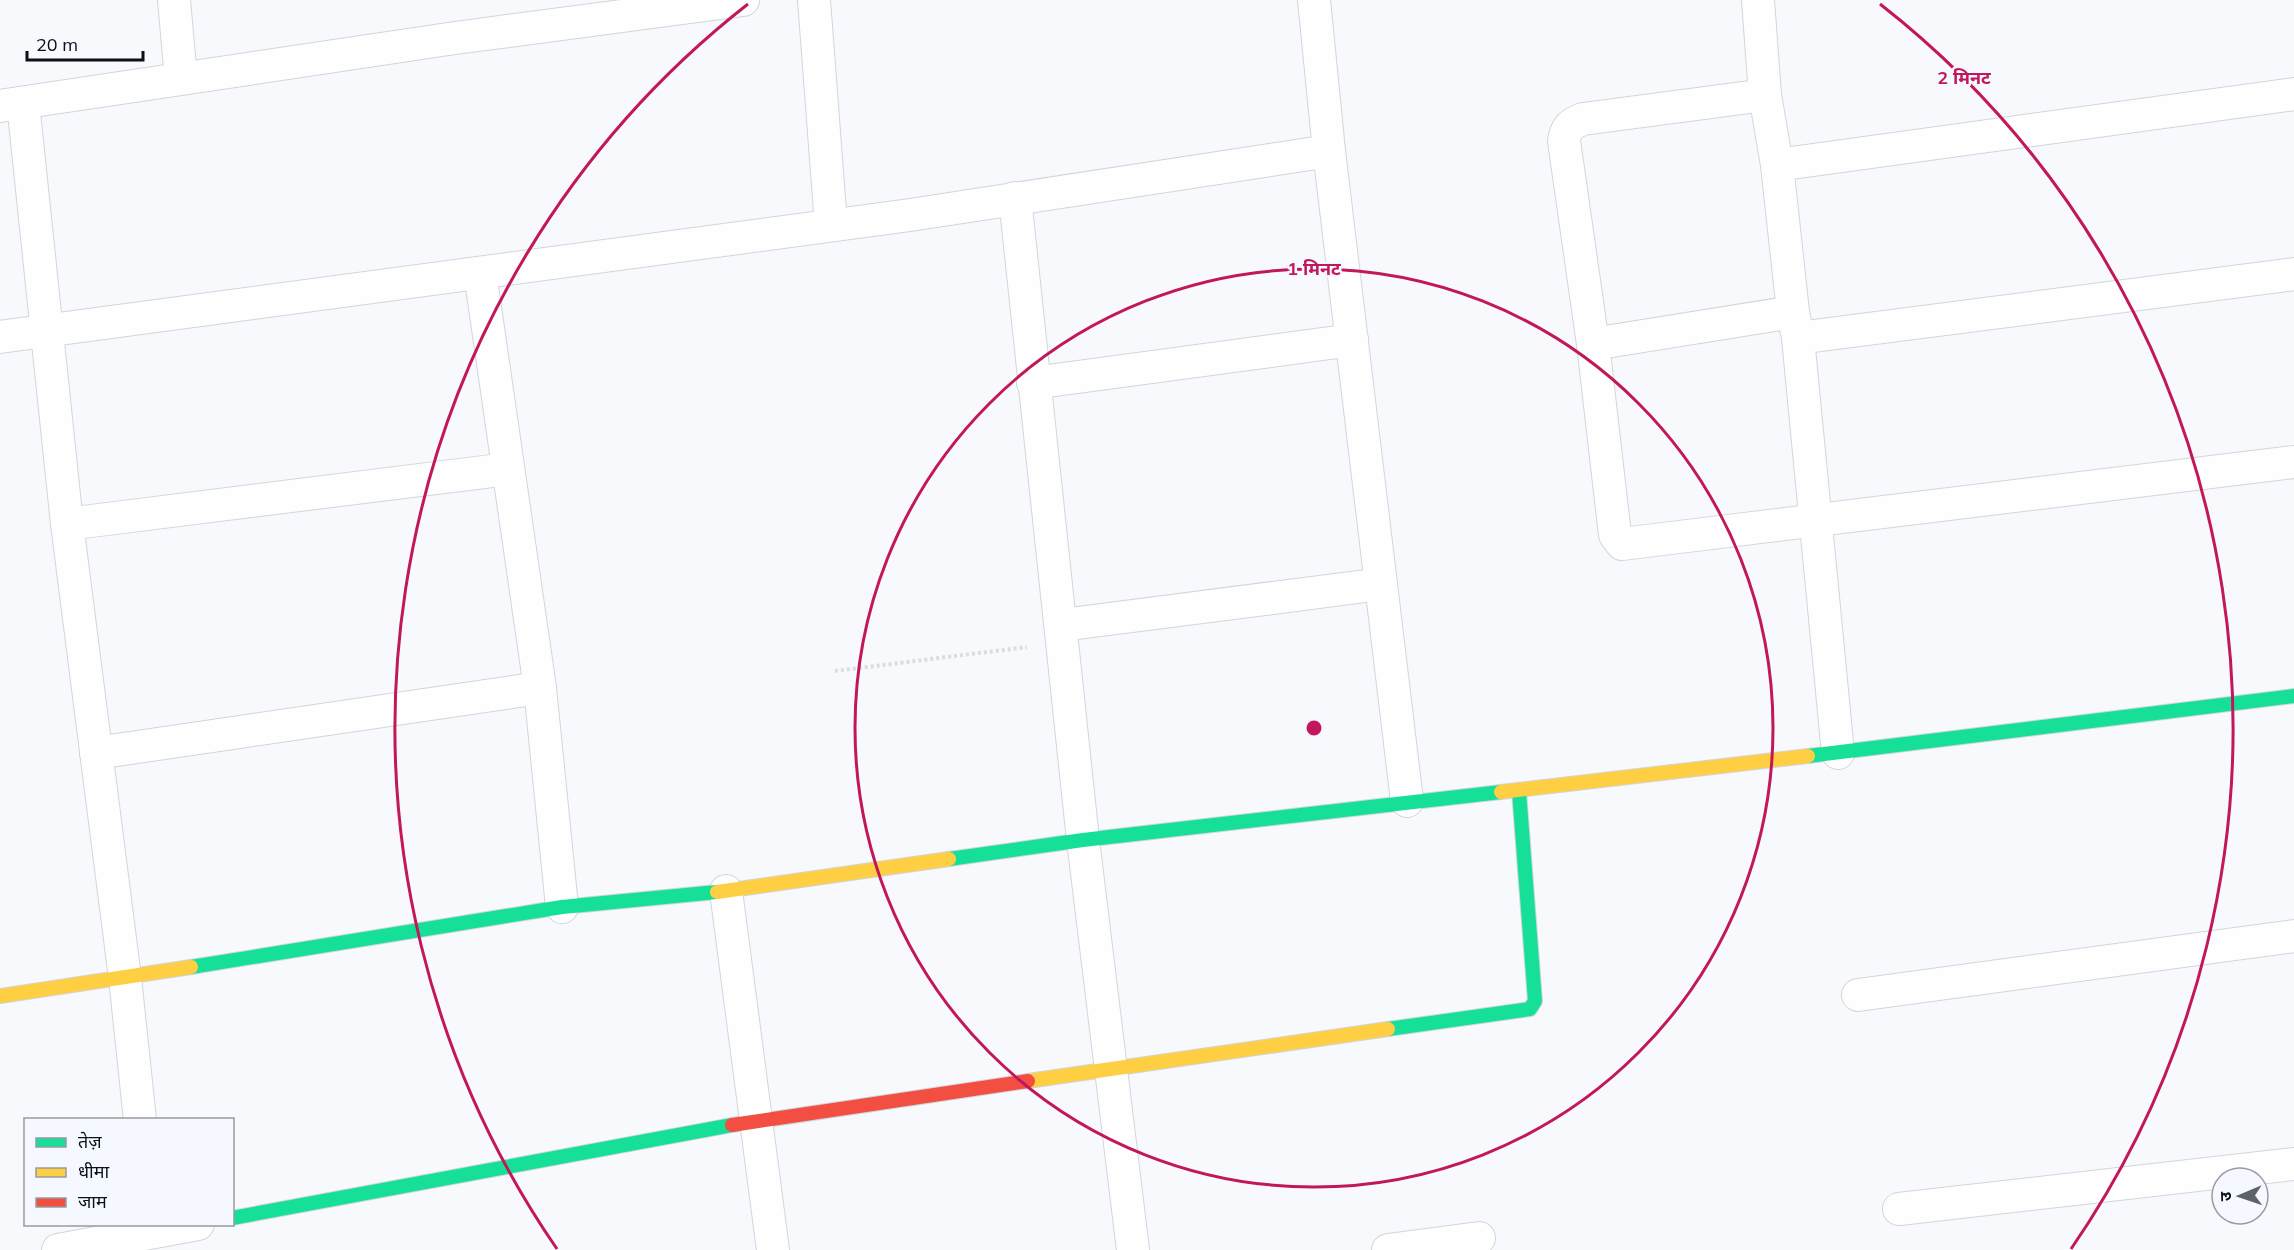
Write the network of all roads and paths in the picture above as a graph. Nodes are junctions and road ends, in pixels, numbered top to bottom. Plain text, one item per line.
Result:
1 (174, 0) edge
2 (743, 0) edge
3 (814, 0) edge
4 (1314, 0) edge
5 (1758, 0) edge
6 (181, 79) junction
7 (2294, 94) edge
8 (1765, 95) junction
9 (11, 105) edge
10 (1329, 151) junction
11 (1777, 165) junction
12 (1015, 198) junction
13 (831, 225) junction
14 (480, 273) junction
15 (2294, 274) edge
16 (1795, 325) junction
17 (46, 332) junction
18 (0, 337) edge
19 (1352, 340) junction
20 (1593, 344) junction
21 (1033, 383) junction
22 (2294, 462) edge
23 (508, 469) junction
24 (1815, 518) junction
25 (67, 524) junction
26 (1381, 584) junction
27 (1063, 634) junction
28 (835, 671) dead end
29 (540, 688) junction
30 (2294, 696) edge
31 (96, 753) junction
32 (1838, 753) junction
33 (1519, 791) junction
34 (1407, 801) junction
35 (1083, 840) junction
36 (726, 891) junction
37 (562, 907) junction
38 (2294, 936) edge
39 (125, 978) junction
40 (1858, 995) dead end
41 (0, 996) edge
42 (1113, 1071) junction
43 (140, 1118) edge
44 (758, 1120) junction
45 (2294, 1164) edge
46 (1899, 1209) dead end
47 (234, 1218) edge
48 (190, 1226) edge
49 (152, 1236) edge
50 (1479, 1238) dead end
51 (58, 1250) edge
52 (773, 1250) edge
53 (1133, 1250) edge
54 (1388, 1250) edge

1 - 6 street
2 - 6 street
3 - 13 street
4 - 10 street
5 - 8 street
6 - 9 street
7 - 11 street
8 - 11 street
8 - 20 street
9 - 17 street
10 - 12 street
10 - 19 street
11 - 16 street
12 - 13 street
12 - 21 street
13 - 14 street
14 - 17 street
14 - 23 street
15 - 16 street
16 - 20 street
16 - 24 street
17 - 18 street
17 - 25 street
19 - 21 street
19 - 26 street
20 - 24 street
21 - 27 street
22 - 24 street
23 - 25 street
23 - 29 street
24 - 32 street
25 - 31 street
26 - 27 street
26 - 34 street
27 - 28 path
27 - 35 street
29 - 31 street
29 - 37 street
30 - 32 street
31 - 39 street
32 - 33 street
33 - 34 street
33 - 42 street
34 - 35 street
35 - 36 street
35 - 42 street
36 - 37 street
36 - 44 street
37 - 39 street
38 - 40 street
39 - 41 street
39 - 43 street
42 - 44 street
42 - 53 street
44 - 47 street
44 - 52 street
45 - 46 street
48 - 49 street
49 - 51 street
50 - 54 street

